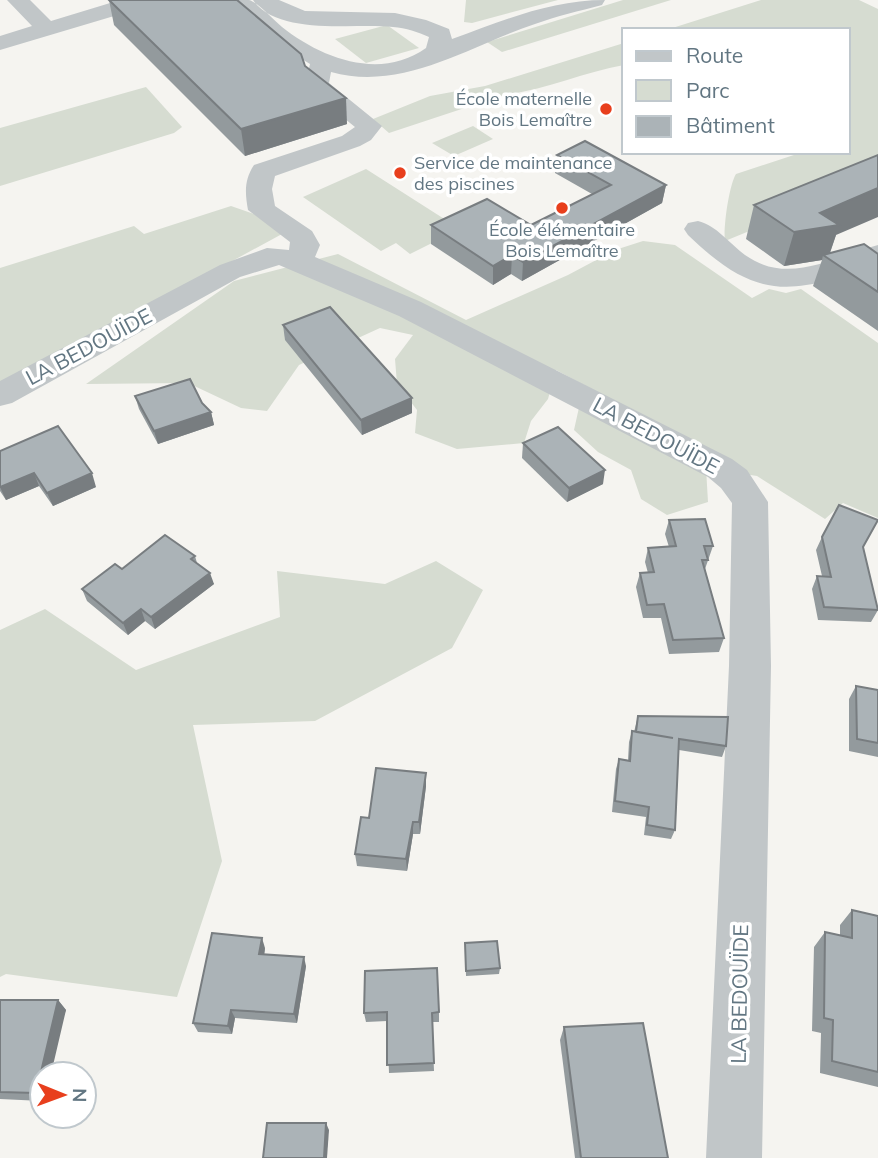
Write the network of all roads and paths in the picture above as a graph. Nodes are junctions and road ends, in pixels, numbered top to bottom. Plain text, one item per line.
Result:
1 (93, 0) edge
2 (143, 0) edge
3 (238, 0) edge
4 (264, 0) edge
5 (594, 0) edge
6 (365, 12) junction
7 (32, 16) edge
8 (0, 27) edge
9 (0, 43) edge
10 (439, 44) junction
11 (321, 61) junction
12 (387, 71) junction
13 (329, 93) junction
14 (698, 229) dead end
15 (878, 254) edge
16 (299, 261) junction
17 (0, 395) edge
18 (734, 1158) edge

1 - 7 street
2 - 7 street
3 - 11 street
4 - 6 street
5 - 10 street
6 - 10 street
6 - 11 street
7 - 8 street
7 - 9 street
10 - 12 street
11 - 12 street
11 - 13 street
12 - 13 street
13 - 16 street
14 - 15 street
16 - 17 street, LA BEDOUÏDE
16 - 18 street, LA BEDOUÏDE

